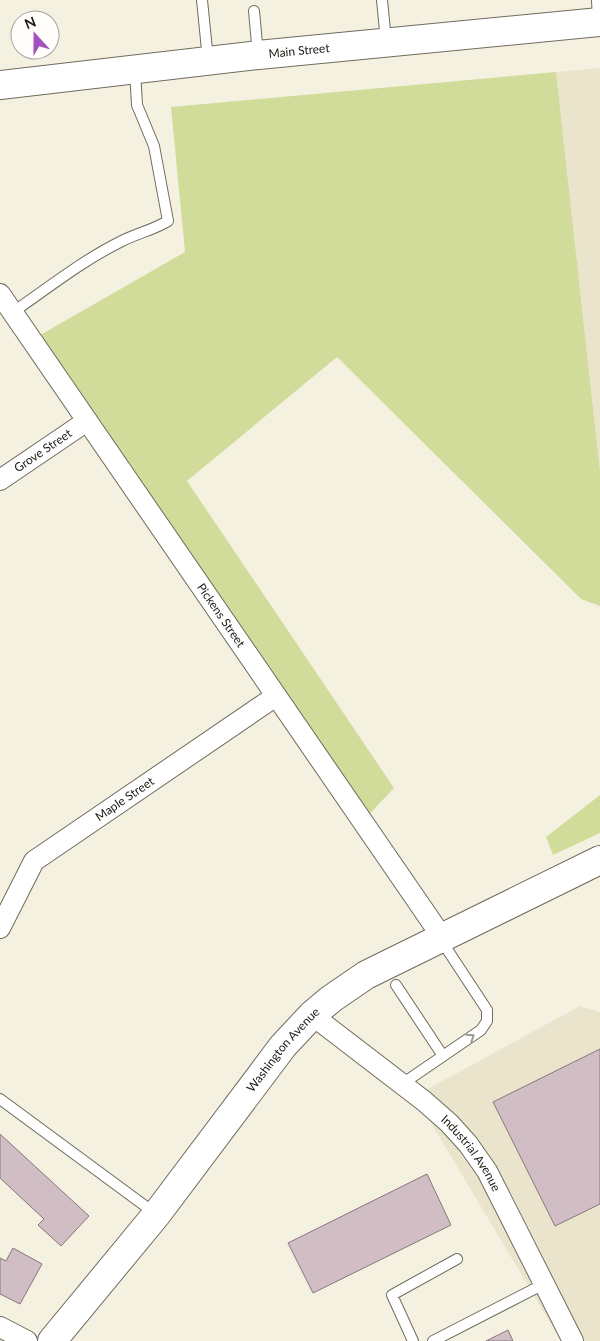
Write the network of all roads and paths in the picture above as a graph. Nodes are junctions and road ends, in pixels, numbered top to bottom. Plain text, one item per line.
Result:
1 (202, 0) edge
2 (382, 0) edge
3 (254, 11) dead end
4 (598, 15) edge
5 (386, 43) junction
6 (258, 55) junction
7 (208, 61) junction
8 (135, 70) junction
9 (0, 85) edge
10 (0, 294) edge
11 (12, 312) junction
12 (88, 421) junction
13 (0, 480) edge
14 (276, 696) junction
15 (600, 860) edge
16 (0, 928) edge
17 (441, 938) junction
18 (396, 985) dead end
19 (312, 1016) junction
20 (443, 1056) junction
21 (402, 1084) junction
22 (0, 1099) edge
23 (156, 1215) junction
24 (457, 1259) dead end
25 (544, 1284) junction
26 (0, 1327) edge
27 (26, 1341) edge
28 (52, 1341) edge
29 (414, 1341) edge
30 (433, 1341) edge
31 (573, 1341) edge

1 - 7 lane
2 - 5 lane
3 - 6 lane
4 - 5 street, Main Street
5 - 6 street, Main Street
6 - 7 street, Main Street
7 - 8 street, Main Street
8 - 9 street, Main Street
8 - 11 lane
10 - 11 street, Pickens Street
11 - 12 street, Pickens Street
12 - 13 street, Grove Street
12 - 14 street, Pickens Street
14 - 16 street, Maple Street
14 - 17 street, Pickens Street
15 - 17 street, Washington Avenue
17 - 19 street, Washington Avenue
20 -> 17 lane
18 - 20 lane
19 - 21 street, Industrial Avenue
19 - 23 street, Washington Avenue
20 - 21 lane
21 - 25 street, Industrial Avenue
22 - 23 lane
23 - 28 street, Washington Avenue
24 - 29 lane
25 - 30 lane
25 - 31 street, Industrial Avenue
26 - 27 street

